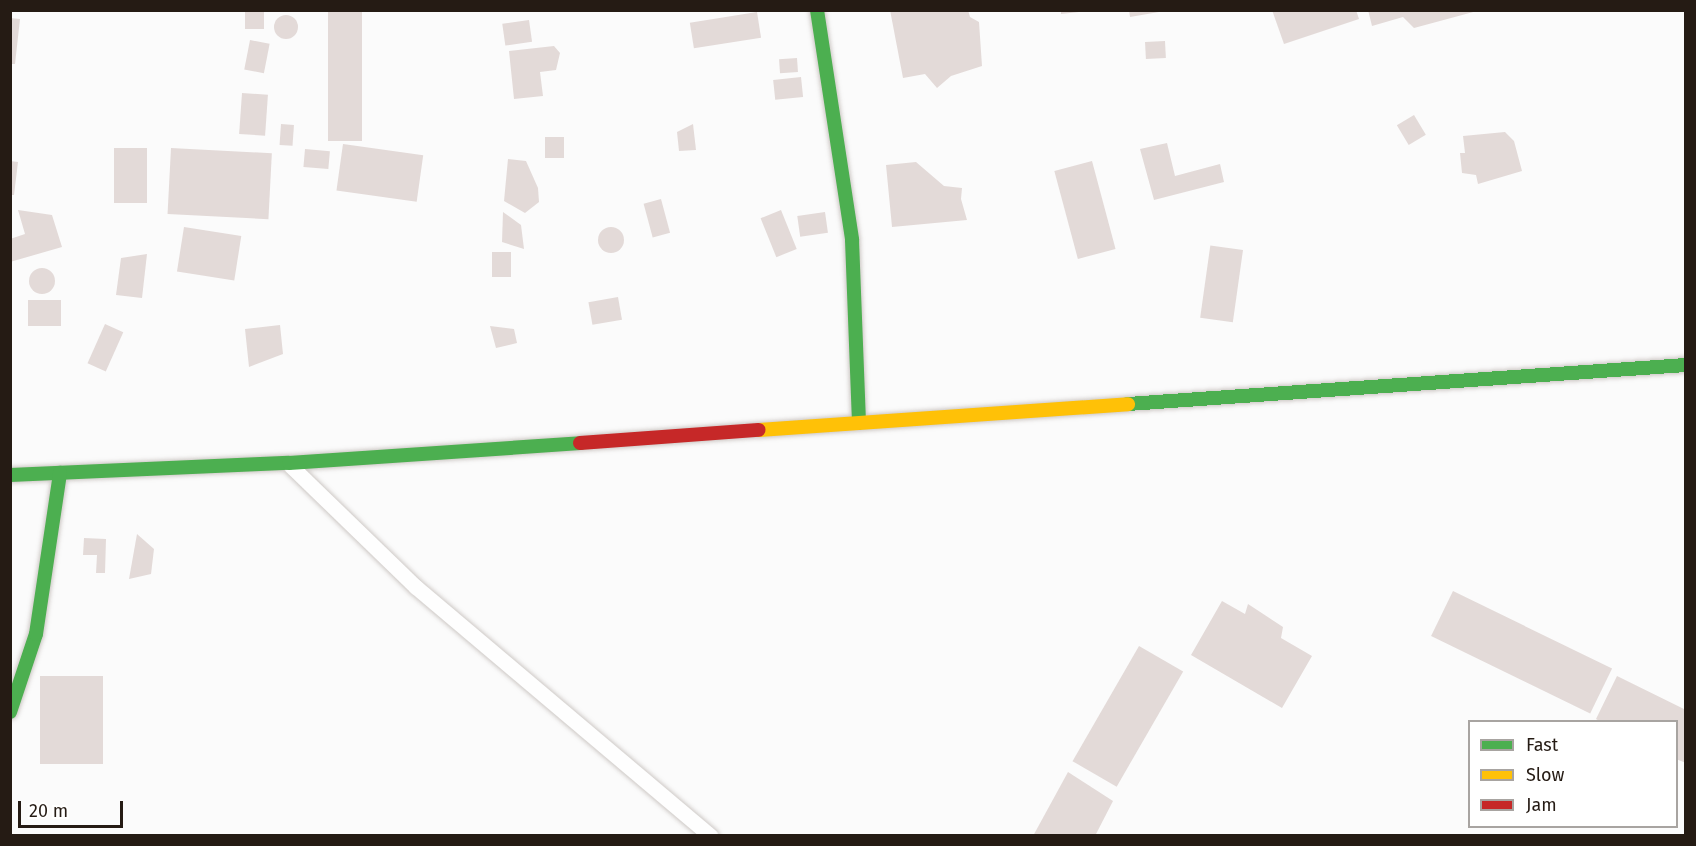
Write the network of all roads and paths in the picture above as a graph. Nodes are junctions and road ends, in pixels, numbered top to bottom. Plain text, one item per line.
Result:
1 (817, 10) edge
2 (1686, 365) edge
3 (859, 423) junction
4 (289, 464) junction
5 (60, 473) junction
6 (10, 475) edge
7 (10, 712) edge
8 (711, 836) edge

1 - 3 main road
2 - 3 main road
3 - 4 main road
4 - 5 main road
4 - 8 lane
5 - 6 main road
5 - 7 main road

